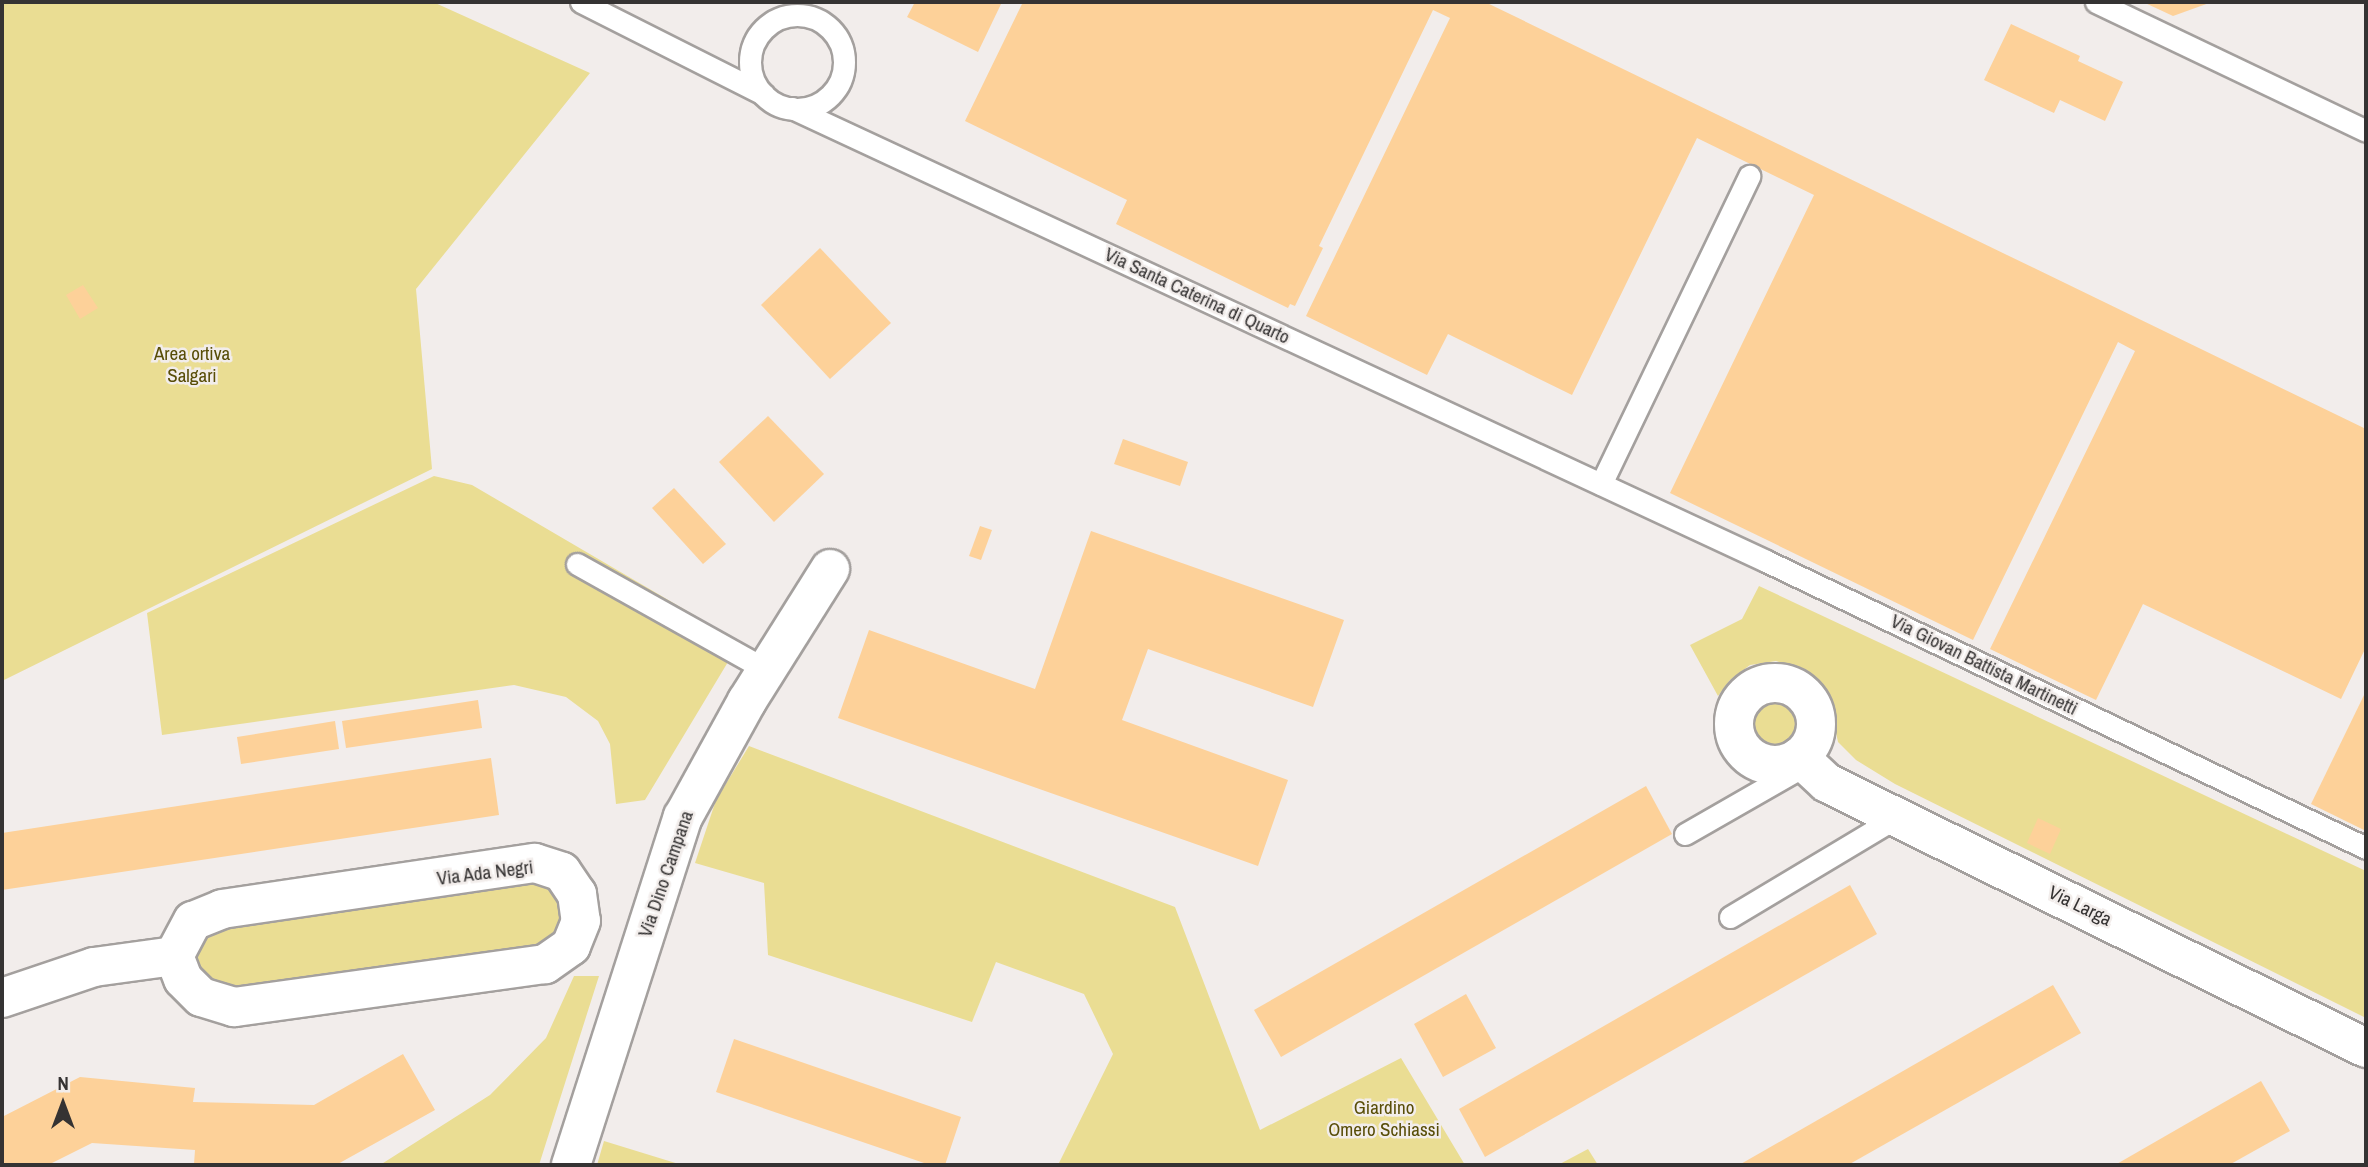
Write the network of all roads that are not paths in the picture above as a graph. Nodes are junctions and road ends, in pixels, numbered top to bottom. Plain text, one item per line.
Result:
1 (581, 2) edge
2 (2096, 2) edge
3 (763, 94) junction
4 (792, 108) junction
5 (2366, 131) edge
6 (1749, 176) dead end
7 (1601, 484) junction
8 (577, 564) dead end
9 (830, 569) dead end
10 (767, 670) junction
11 (1803, 760) joint
12 (1897, 817) junction
13 (1685, 834) dead end
14 (2366, 848) edge
15 (1730, 917) dead end
16 (174, 956) junction
17 (2, 998) edge
18 (2366, 1048) edge
19 (571, 1165) edge

1 - 3 lane
2 - 5 lane
3 - 4 lane
3 - 4 lane
4 - 7 lane, Via Santa Caterina di Quarto
6 - 7 lane
7 - 14 lane, Via Giovan Battista Martinetti
8 - 10 lane
9 - 10 street, Via Dino Campana
10 - 19 street, Via Dino Campana
11 - 12 street, Via Larga
11 - 13 lane
12 - 15 lane
12 - 18 street, Via Larga
16 - 16 street, Via Ada Negri
16 - 17 street

